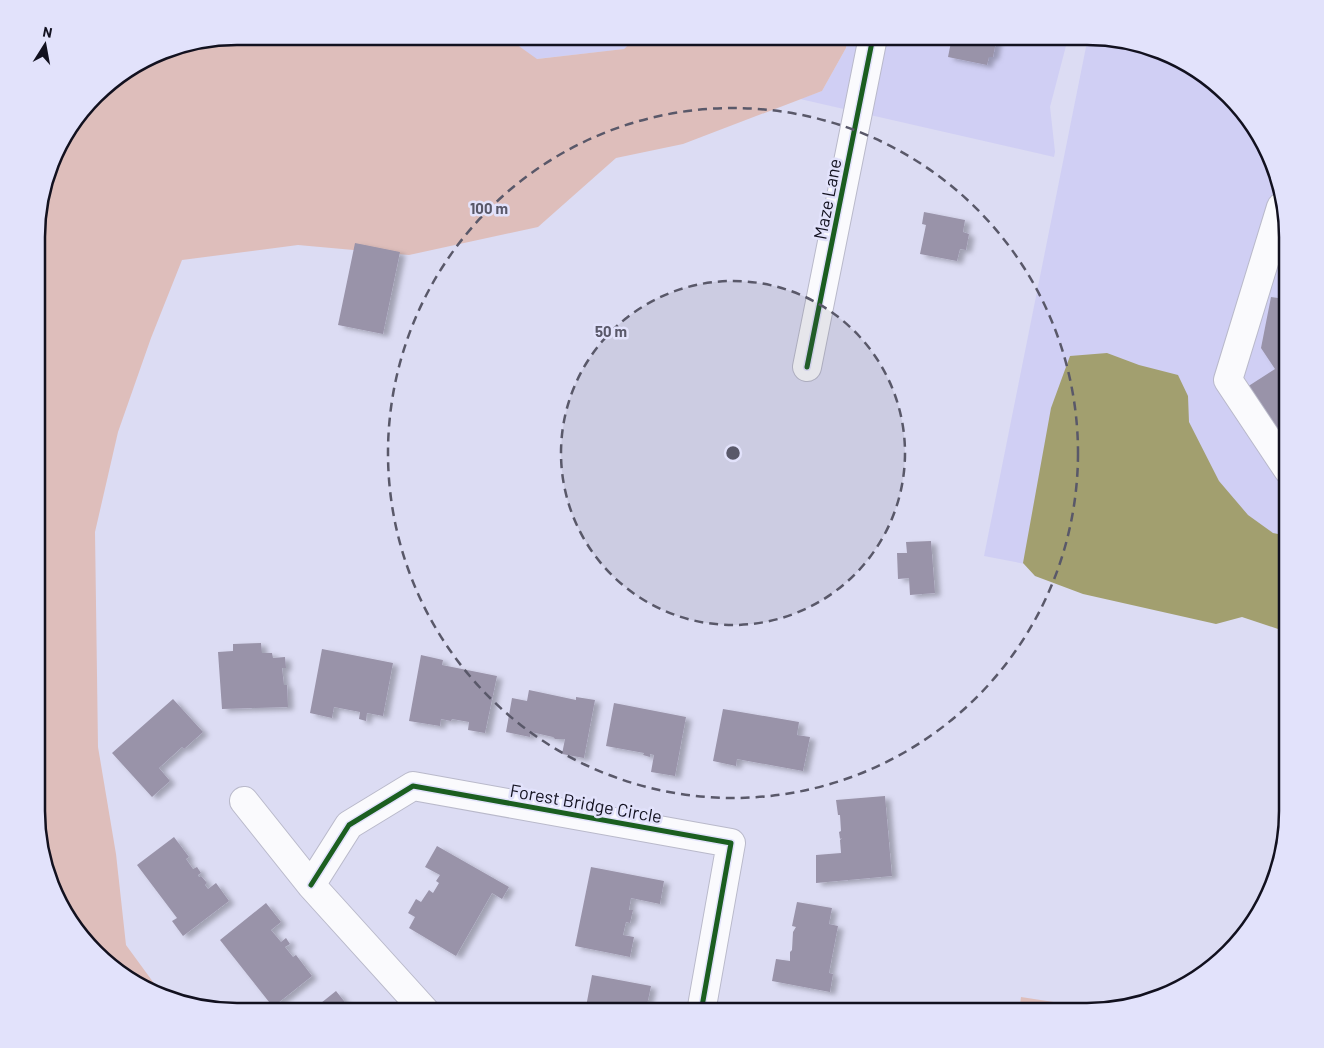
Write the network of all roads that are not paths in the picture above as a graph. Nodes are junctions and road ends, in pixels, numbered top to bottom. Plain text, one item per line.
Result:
1 (871, 45) edge
2 (1278, 217) edge
3 (808, 367) dead end
4 (1279, 456) edge
5 (244, 801) dead end
6 (311, 885) junction
7 (418, 1003) edge
8 (703, 1003) edge

1 - 3 street, Maze Lane
2 - 4 street
5 - 6 street
6 - 7 street
6 - 8 street, Forest Bridge Circle

